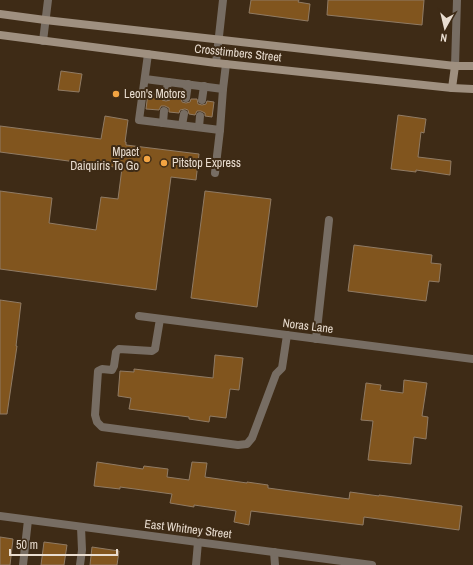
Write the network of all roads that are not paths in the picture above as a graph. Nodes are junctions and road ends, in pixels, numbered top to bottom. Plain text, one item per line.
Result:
1 (48, 0) edge
2 (223, 0) edge
3 (457, 0) edge
4 (0, 14) edge
5 (45, 20) junction
6 (0, 35) edge
7 (218, 39) junction
8 (43, 41) junction
9 (148, 54) junction
10 (216, 63) junction
11 (226, 64) junction
12 (455, 66) junction
13 (473, 66) edge
14 (145, 79) junction
15 (168, 82) junction
16 (188, 84) junction
17 (204, 86) junction
18 (452, 88) junction
19 (222, 89) junction
20 (473, 90) edge
21 (166, 96) dead end
22 (186, 98) dead end
23 (202, 100) dead end
24 (164, 111) dead end
25 (184, 114) dead end
26 (200, 116) dead end
27 (163, 123) junction
28 (182, 125) junction
29 (199, 127) junction
30 (220, 130) junction
31 (215, 173) dead end
32 (329, 220) dead end
33 (139, 316) dead end
34 (160, 319) junction
35 (287, 335) junction
36 (316, 339) junction
37 (473, 359) edge
38 (0, 516) edge
39 (28, 520) junction
40 (81, 527) junction
41 (198, 542) junction
42 (274, 552) junction
43 (24, 565) edge
44 (80, 565) edge
45 (196, 565) edge
46 (275, 565) edge
47 (368, 565) edge

1 - 5 street
2 - 7 street
3 - 12 street
4 - 5 main road, Crosstimbers Street
5 - 7 main road, Crosstimbers Street
5 - 8 street
6 - 8 main road, Crosstimbers Street
7 - 10 street
7 - 12 main road, Crosstimbers Street
8 - 9 main road, Crosstimbers Street
9 - 10 main road, Crosstimbers Street
9 - 14 street
10 - 11 main road, Crosstimbers Street
11 - 18 main road, Crosstimbers Street
11 - 19 street
12 - 13 main road, Crosstimbers Street
12 - 18 main road
14 - 15 street
14 - 27 street
15 - 16 street
15 - 21 street
16 - 17 street
16 - 22 street
17 - 19 street
17 - 23 street
18 - 20 main road, Crosstimbers Street
19 - 30 street
24 - 27 street
25 - 28 street
26 - 29 street
27 - 28 street
28 - 29 street
29 - 30 street
30 - 31 street
32 - 36 street
33 - 34 street, Noras Lane
34 - 35 street, Noras Lane
34 - 35 street
35 - 36 street, Noras Lane
36 - 37 street, Noras Lane
38 - 39 street, East Whitney Street
39 - 40 street, East Whitney Street
39 - 43 street
40 - 41 street, East Whitney Street
40 - 44 street
41 - 42 street, East Whitney Street
41 - 45 street
42 - 46 street
42 - 47 street, East Whitney Street

